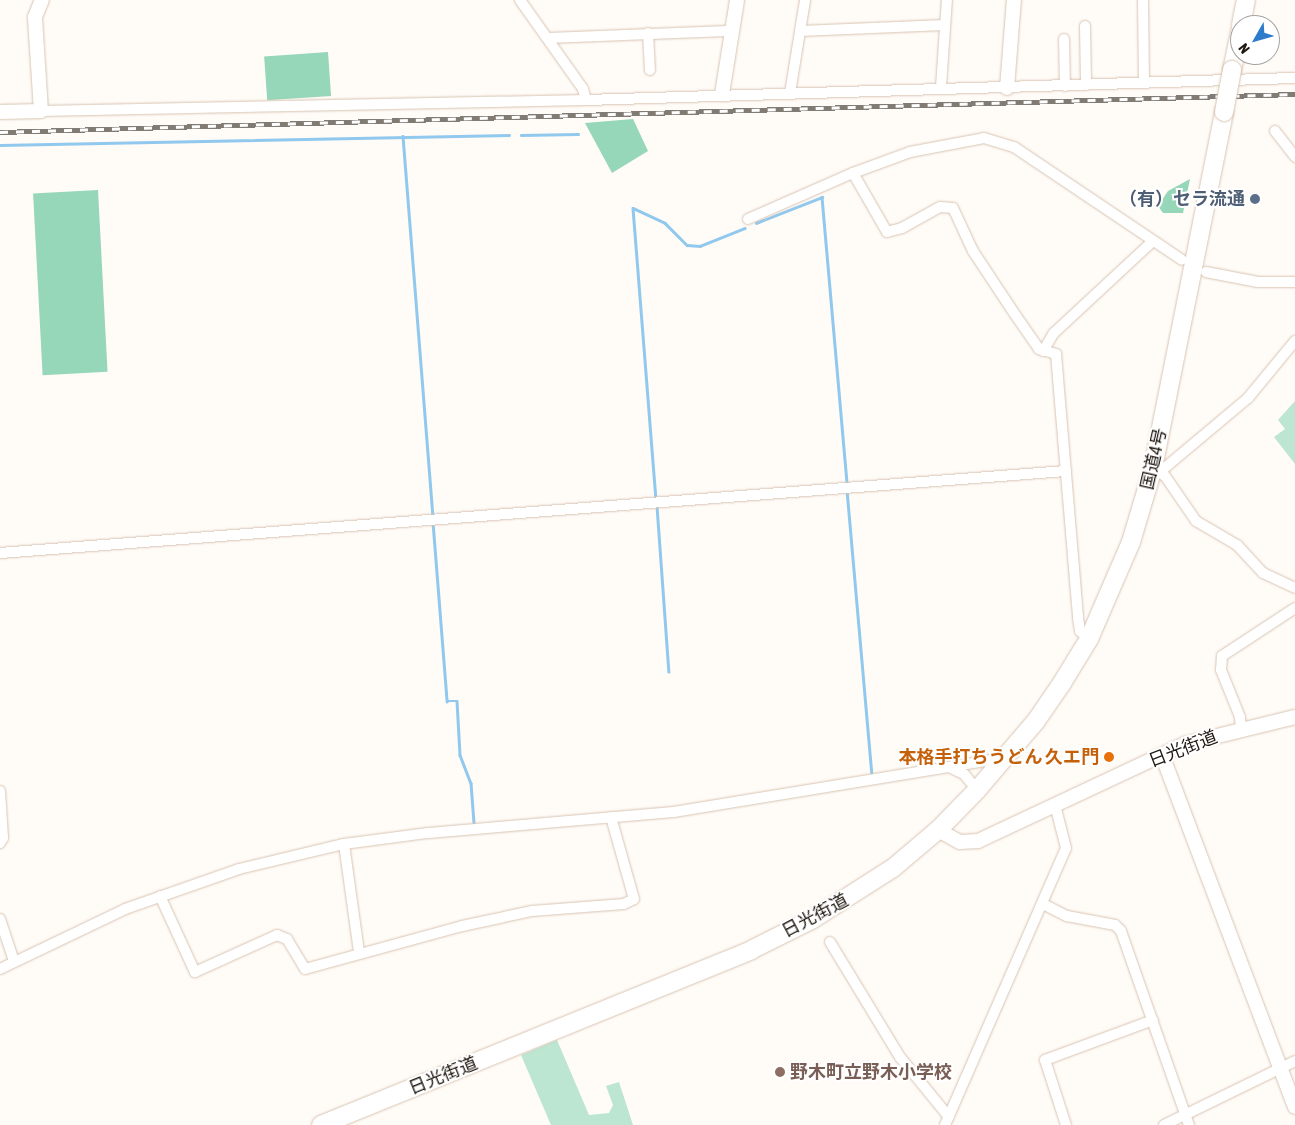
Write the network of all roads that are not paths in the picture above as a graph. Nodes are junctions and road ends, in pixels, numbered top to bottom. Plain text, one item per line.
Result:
1 (42, 0) edge
2 (520, 0) edge
3 (737, 0) edge
4 (806, 0) edge
5 (947, 0) edge
6 (1014, 0) edge
7 (1143, 0) edge
8 (1246, 0) edge
9 (1243, 15) edge
10 (945, 25) junction
11 (1086, 26) dead end
12 (734, 31) junction
13 (800, 31) junction
14 (648, 33) junction
15 (548, 38) junction
16 (1064, 39) dead end
17 (1233, 65) edge
18 (650, 70) dead end
19 (1295, 78) edge
20 (1144, 83) junction
21 (1086, 85) junction
22 (1065, 86) junction
23 (941, 87) junction
24 (1007, 88) junction
25 (790, 93) junction
26 (722, 94) junction
27 (586, 100) junction
28 (42, 111) junction
29 (0, 112) edge
30 (1275, 131) dead end
31 (1295, 157) edge
32 (853, 173) junction
33 (748, 219) dead end
34 (1152, 241) junction
35 (1182, 260) dead end
36 (1206, 272) dead end
37 (1295, 282) edge
38 (1295, 341) edge
39 (1043, 351) junction
40 (1157, 470) junction
41 (1066, 471) junction
42 (0, 553) edge
43 (1295, 590) edge
44 (1295, 608) edge
45 (1089, 639) junction
46 (1295, 717) edge
47 (1241, 729) junction
48 (1162, 755) junction
49 (1008, 756) junction
50 (950, 767) junction
51 (977, 790) junction
52 (0, 791) edge
53 (1055, 805) junction
54 (611, 817) junction
55 (938, 830) junction
56 (0, 842) edge
57 (344, 844) junction
58 (160, 896) junction
59 (1043, 904) junction
60 (0, 919) edge
61 (830, 942) dead end
62 (359, 952) junction
63 (14, 961) junction
64 (0, 969) edge
65 (1153, 1020) junction
66 (1295, 1061) edge
67 (1280, 1068) junction
68 (1295, 1107) edge
69 (1186, 1113) junction
70 (947, 1121) edge
71 (321, 1125) edge
72 (1066, 1125) edge
73 (1164, 1125) edge
74 (1189, 1125) edge

1 - 28 street
2 - 15 street
3 - 12 street
4 - 13 street
5 - 10 street
6 - 24 street
7 - 20 street
8 - 9 highway
10 - 13 street
10 - 23 street
11 - 21 street
12 - 14 street
12 - 26 street
13 - 25 street
14 - 15 street
14 - 18 street
15 - 27 street
16 - 22 street
17 - 40 highway, 国道4号, bridge
19 - 20 street
20 - 21 street
21 - 22 street
22 - 24 street
23 - 24 street
23 - 25 street
25 - 26 street
26 - 27 street
27 - 28 street
28 - 29 street
30 - 31 street
32 - 33 street
32 - 34 street
32 - 39 street
34 - 35 street
34 - 39 street
36 - 37 street
38 - 40 street
39 - 41 street
40 - 43 street
40 - 45 highway, 国道4号
41 - 42 street
41 - 45 street
44 - 47 street
45 - 49 highway, 国道4号
46 - 47 street, 日光街道
47 - 48 street, 日光街道
48 - 53 street, 日光街道
48 - 67 street
49 - 50 street
49 - 51 highway, 国道4号
50 - 51 street
50 - 54 street
51 - 55 highway, 国道4号
52 - 56 street
53 - 55 street, 日光街道
53 - 59 street
54 - 57 street
54 - 62 street
55 - 71 highway, 日光街道
57 - 58 street
57 - 62 street
58 - 62 street
58 - 63 street
59 - 65 street
59 - 70 street
60 - 63 street
61 - 70 street
63 - 64 street
65 - 69 street
65 - 72 street
66 - 67 street
67 - 68 street
67 - 69 street
69 - 73 street
69 - 74 street

